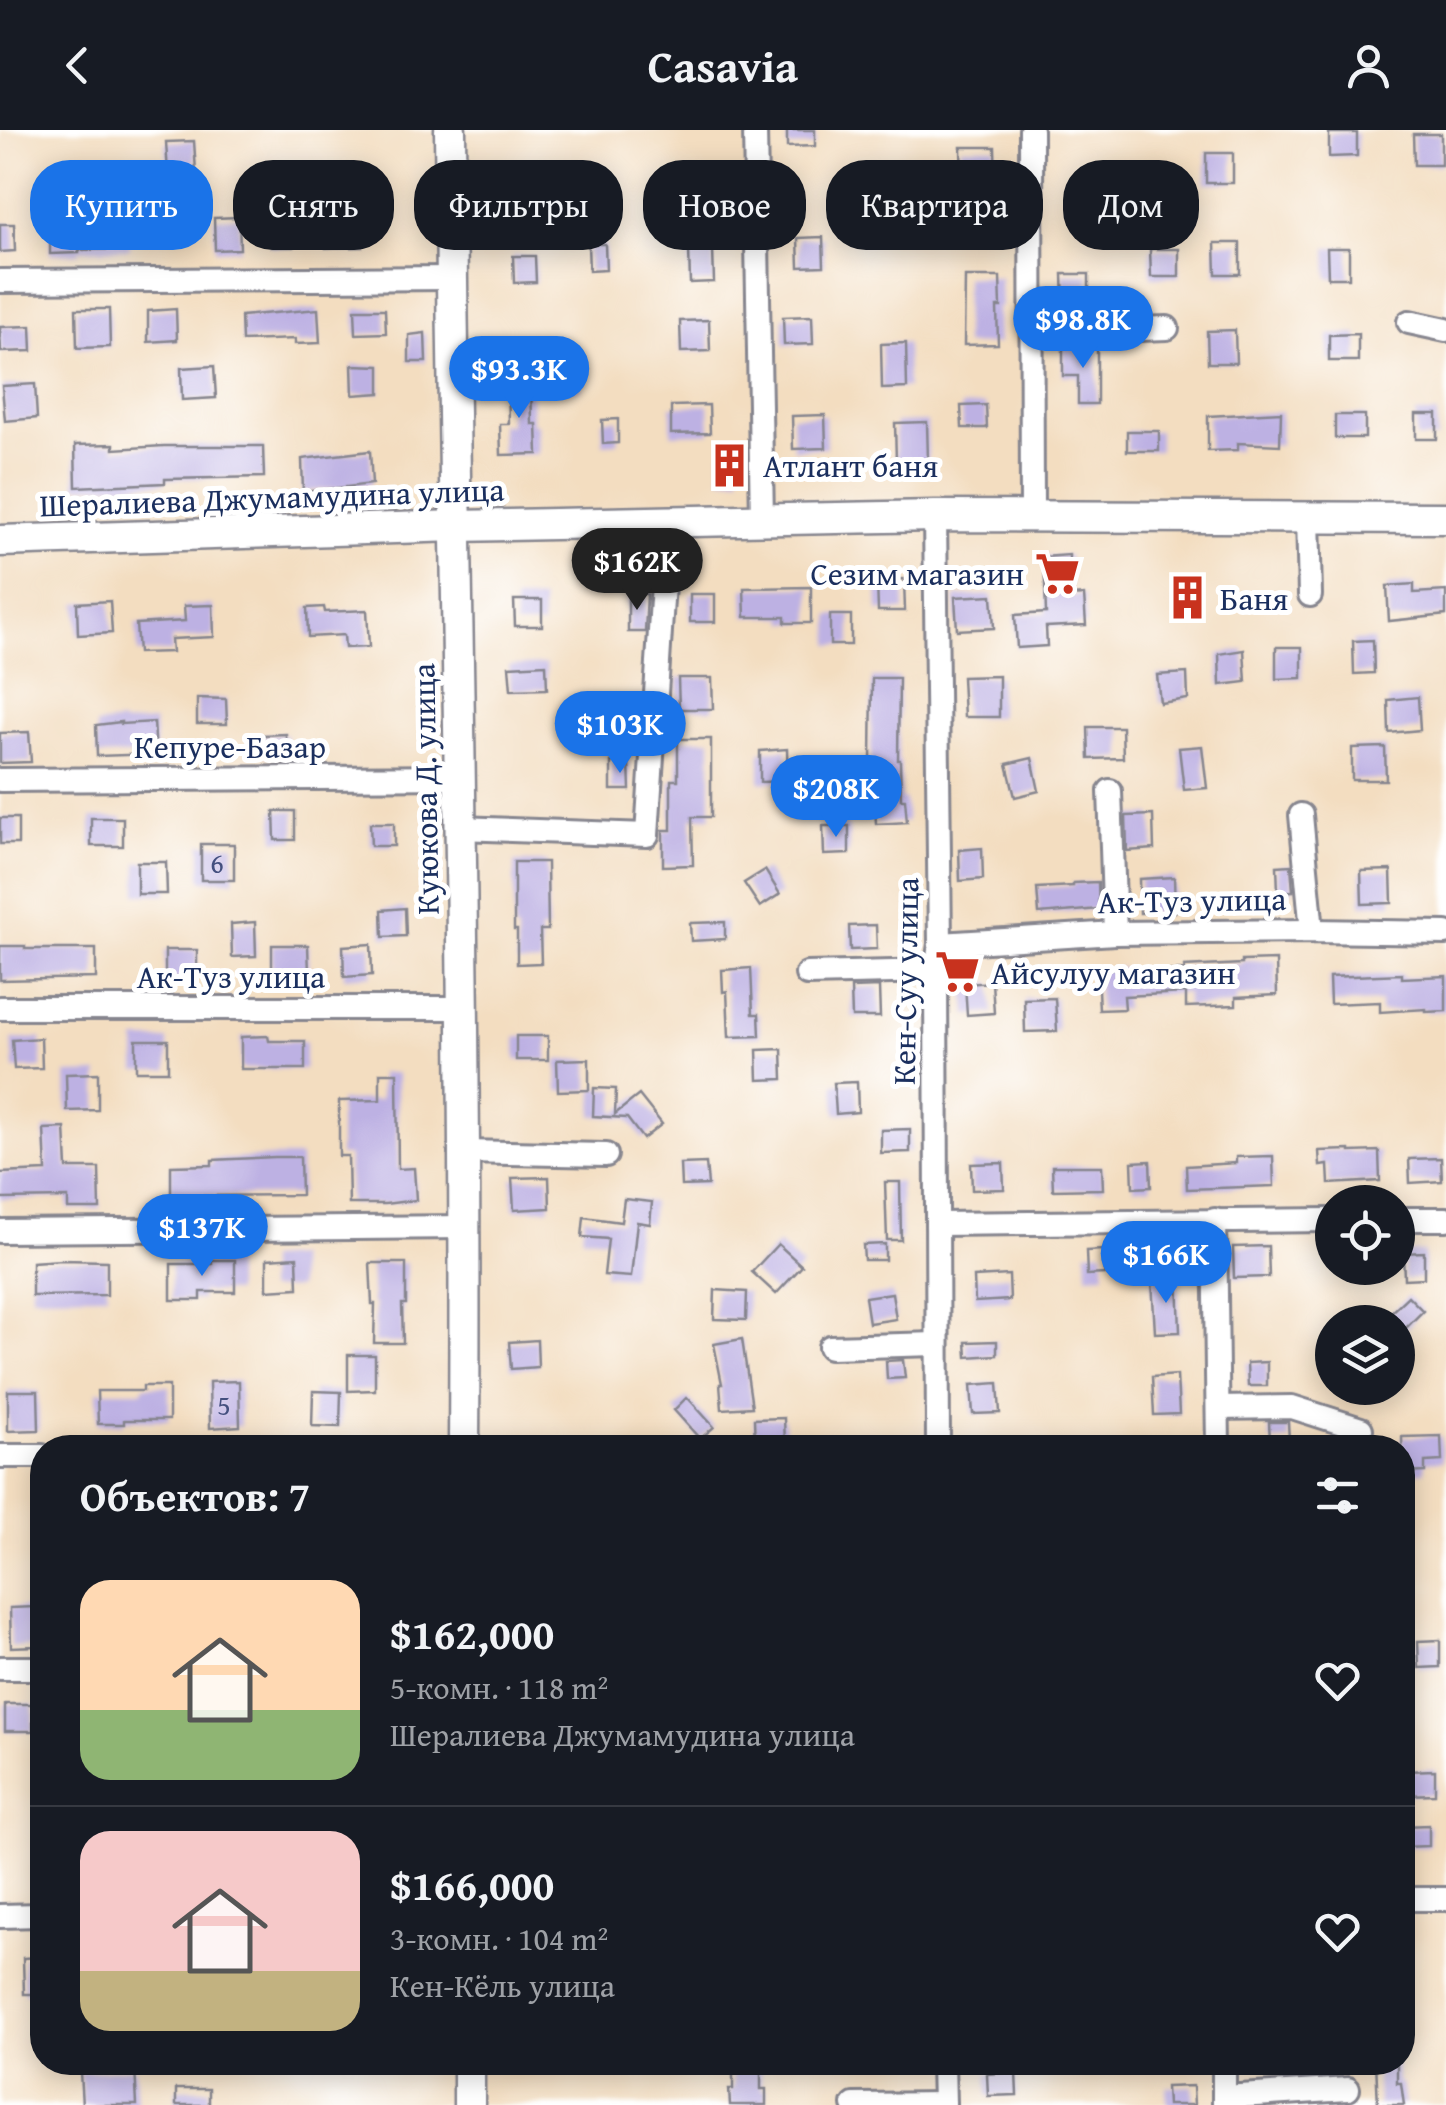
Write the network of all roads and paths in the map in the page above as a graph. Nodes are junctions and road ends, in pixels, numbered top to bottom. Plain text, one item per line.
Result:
1 (450, 130) edge
2 (755, 130) edge
3 (1030, 130) edge
4 (452, 278) junction
5 (0, 281) edge
6 (1409, 322) dead end
7 (1167, 328) dead end
8 (1446, 330) edge
9 (1033, 333) junction
10 (935, 516) junction
11 (1032, 516) junction
12 (1308, 518) junction
13 (1446, 518) edge
14 (762, 520) junction
15 (667, 521) junction
16 (457, 526) junction
17 (0, 541) edge
18 (1310, 594) dead end
19 (461, 777) junction
20 (0, 780) edge
21 (1110, 791) dead end
22 (1301, 814) dead end
23 (460, 828) junction
24 (1312, 931) junction
25 (1115, 933) junction
26 (1446, 933) edge
27 (940, 944) junction
28 (936, 971) junction
29 (806, 974) dead end
30 (0, 1008) edge
31 (462, 1008) junction
32 (465, 1152) junction
33 (606, 1154) dead end
34 (1446, 1219) edge
35 (1215, 1220) junction
36 (1315, 1220) edge
37 (1415, 1220) edge
38 (936, 1224) junction
39 (466, 1227) junction
40 (0, 1231) edge
41 (937, 1344) junction
42 (830, 1347) dead end
43 (1218, 1408) junction
44 (1361, 1430) dead end
45 (464, 1435) edge
46 (938, 1435) edge
47 (1218, 1435) edge
48 (0, 1456) edge
49 (30, 1456) edge
50 (0, 1668) edge
51 (30, 1668) edge
52 (1415, 1899) edge
53 (1446, 1899) edge
54 (30, 1915) edge
55 (0, 1916) edge
56 (469, 2075) edge
57 (943, 2075) edge
58 (1224, 2075) edge
59 (1348, 2089) dead end
60 (1224, 2101) edge
61 (944, 2104) edge
62 (470, 2105) edge
63 (854, 2105) edge

1 - 4 street, Куюкова Д. улица
2 - 14 street
3 - 9 street
4 - 5 street
4 - 16 street, Куюкова Д. улица
6 - 8 street
7 - 9 street
9 - 11 street
10 - 11 street, Шералиева Джумамудина улица
10 - 14 street, Шералиева Джумамудина улица
10 - 27 street, Кен-Суу улица
11 - 12 street, Шералиева Джумамудина улица
12 - 13 street, Шералиева Джумамудина улица
12 - 18 street
14 - 15 street, Шералиева Джумамудина улица
15 - 16 street, Шералиева Джумамудина улица
15 - 23 street
16 - 17 street, Шералиева Джумамудина улица
16 - 19 street, Куюкова Д. улица
19 - 20 street, Кепуре-Базар
19 - 23 street, Куюкова Д. улица
21 - 25 street
22 - 24 street
23 - 31 street, Куюкова Д. улица
24 - 25 street, Ак-Туз улица
24 - 26 street, Ак-Туз улица
25 - 27 street, Ак-Туз улица
27 - 28 street, Кен-Суу улица
28 - 29 street
28 - 38 street, Кен-Суу улица
30 - 31 street, Ак-Туз улица
31 - 32 street, Куюкова Д. улица
32 - 33 street
32 - 39 street, Куюкова Д. улица
34 - 37 street
35 - 36 street
35 - 38 street
35 - 43 street
38 - 41 street, Кен-Суу улица
39 - 40 street
39 - 45 street, Куюкова Д. улица
41 - 42 street
41 - 46 street, Кен-Суу улица
43 - 44 street
43 - 47 street
48 - 49 street
50 - 51 street
52 - 53 street
54 - 55 street
56 - 62 street
57 - 61 street
58 - 60 street
59 - 60 street
61 - 63 street

